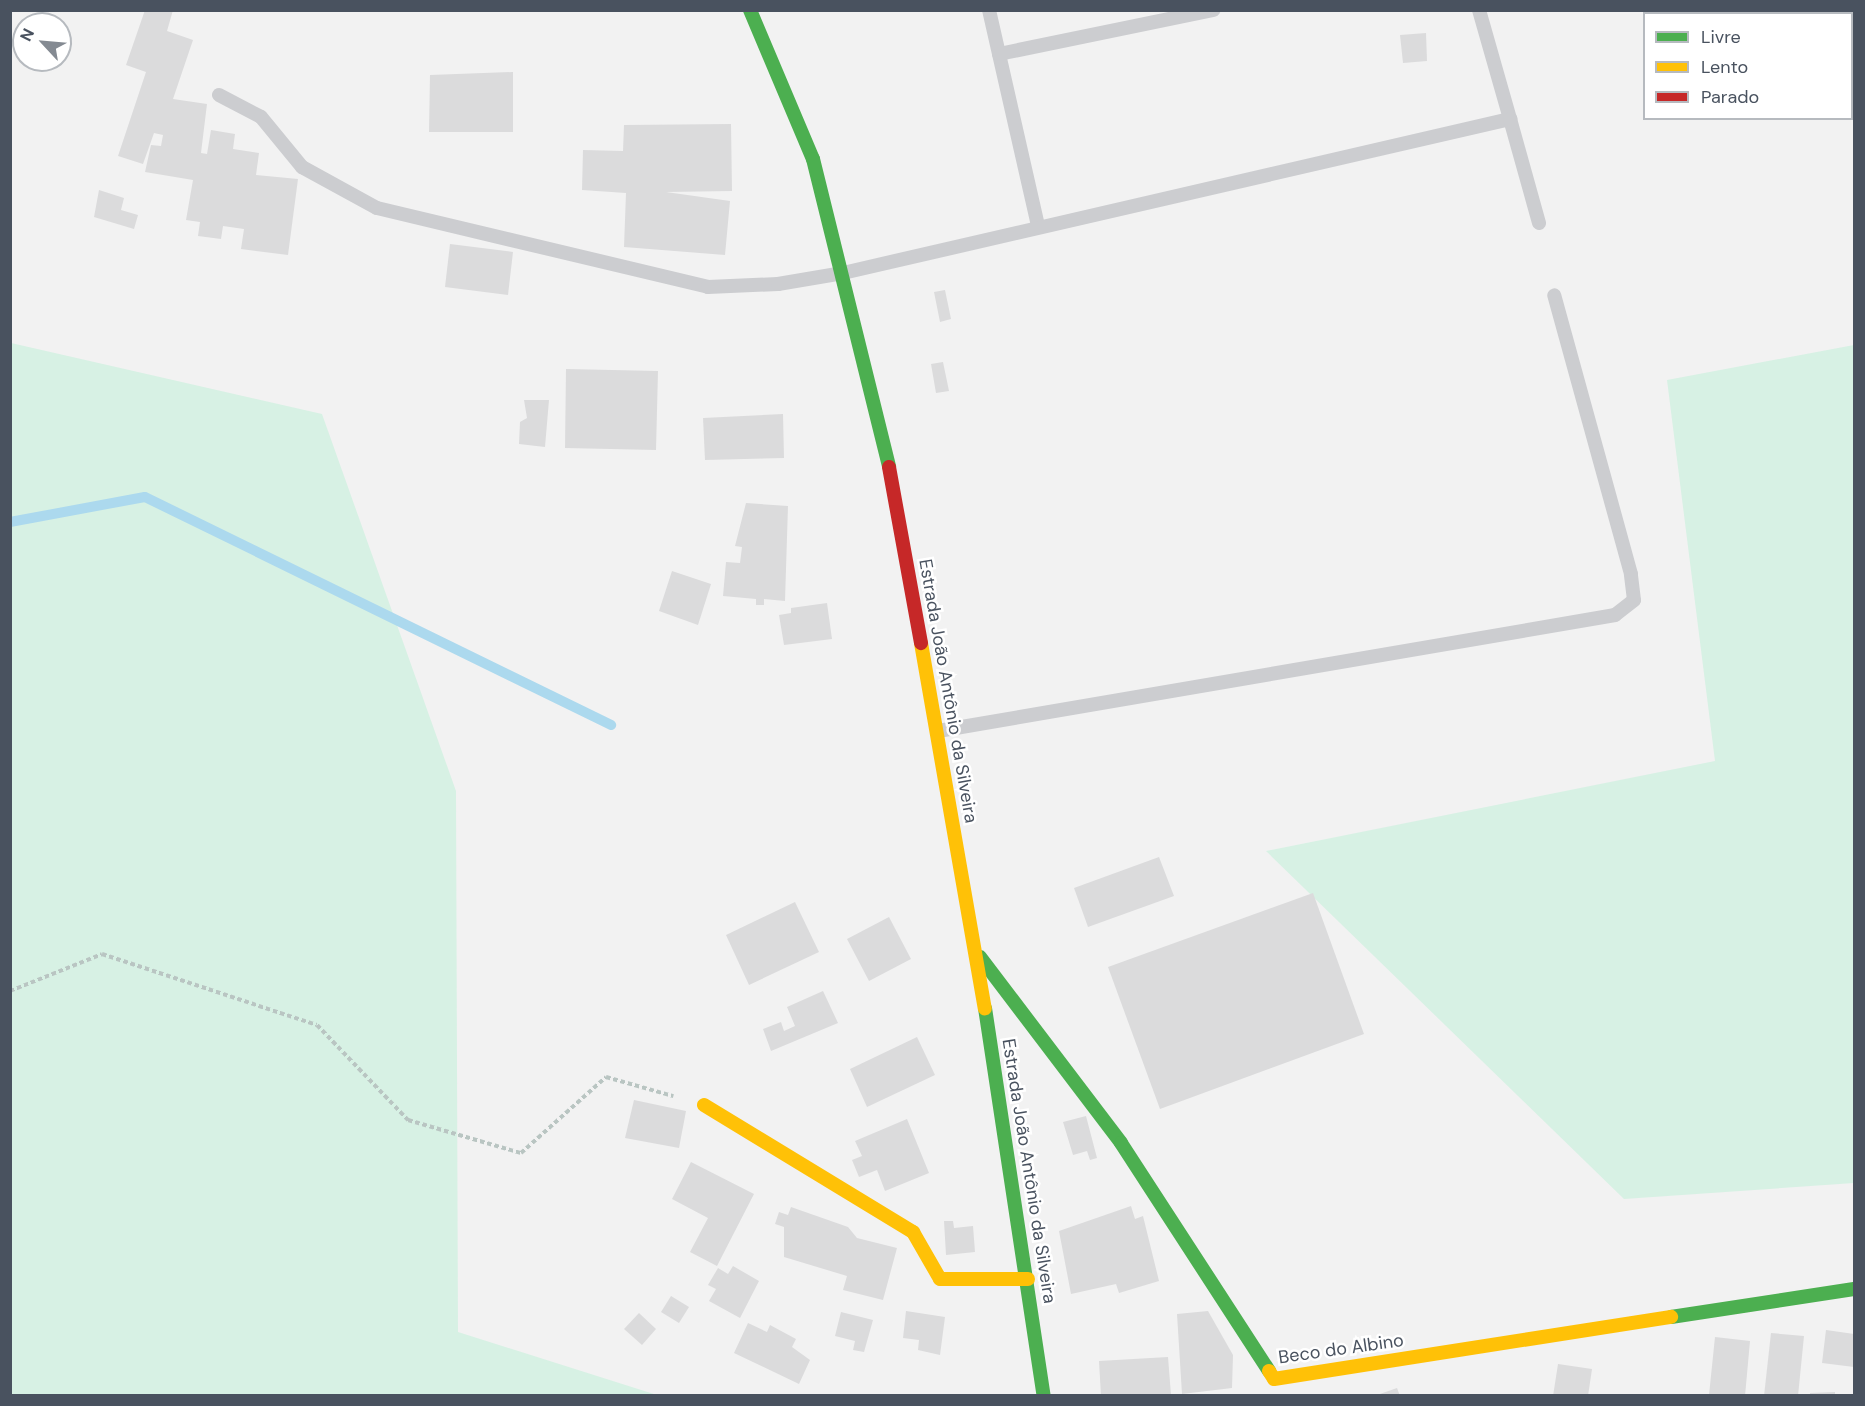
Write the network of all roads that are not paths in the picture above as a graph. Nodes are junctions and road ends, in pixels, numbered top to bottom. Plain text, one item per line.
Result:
1 (750, 10) edge
2 (989, 10) edge
3 (1214, 10) edge
4 (1479, 10) edge
5 (999, 54) junction
6 (219, 95) dead end
7 (1510, 118) junction
8 (1539, 223) dead end
9 (1038, 226) junction
10 (843, 273) junction
11 (1554, 295) dead end
12 (938, 731) junction
13 (977, 954) junction
14 (704, 1105) road end
15 (1028, 1279) junction
16 (1854, 1289) edge
17 (1044, 1395) edge

1 - 10 street, Estrada João Antônio da Silveira
2 - 5 lane
3 - 5 lane
4 - 7 lane
5 - 9 lane
6 - 10 lane
7 - 8 lane
7 - 9 lane
9 - 10 lane
10 - 12 street, Estrada João Antônio da Silveira
11 - 12 lane
12 - 13 street, Estrada João Antônio da Silveira
13 - 15 street, Estrada João Antônio da Silveira
13 - 16 street, Beco do Albino
14 - 15 street
15 - 17 street, Estrada João Antônio da Silveira

